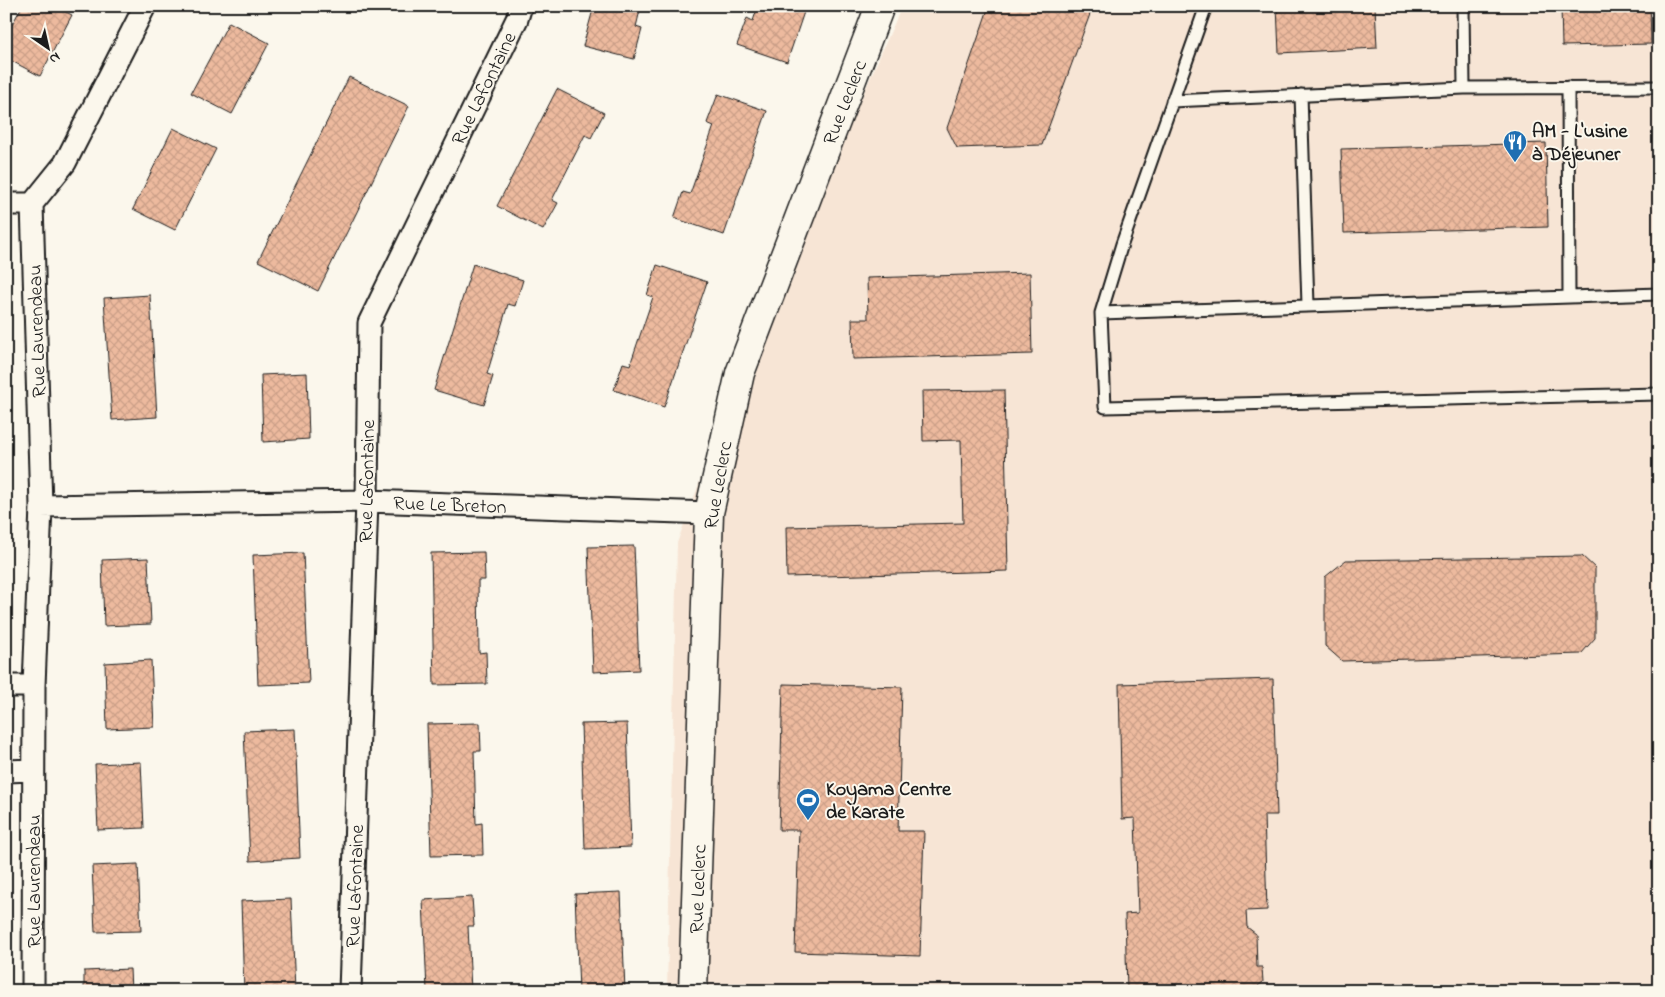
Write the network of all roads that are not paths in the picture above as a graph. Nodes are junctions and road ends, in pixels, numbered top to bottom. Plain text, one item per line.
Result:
1 (145, 6) edge
2 (521, 6) edge
3 (880, 6) edge
4 (1206, 6) edge
5 (1463, 6) edge
6 (1568, 87) junction
7 (1659, 87) edge
8 (1464, 88) junction
9 (1302, 96) junction
10 (1172, 101) junction
11 (6, 204) edge
12 (32, 204) junction
13 (1659, 294) edge
14 (1569, 296) junction
15 (1308, 305) junction
16 (1102, 313) junction
17 (1659, 394) edge
18 (367, 501) junction
19 (41, 506) junction
20 (709, 513) junction
21 (6, 686) edge
22 (34, 686) junction
23 (32, 770) junction
24 (6, 771) edge
25 (33, 991) edge
26 (350, 991) edge
27 (693, 991) edge

1 - 12 street
2 - 18 street, Rue Lafontaine
3 - 20 street, Rue Leclerc
4 - 10 lane
5 - 8 lane
6 - 7 lane
6 - 8 lane
6 - 14 lane
8 - 9 lane
9 - 10 lane
9 - 15 lane
10 - 16 lane
11 - 12 street
12 - 19 street, Rue Laurendeau
13 - 14 lane
14 - 15 lane
15 - 16 lane
16 - 17 lane
18 - 19 street, Rue Le Breton
18 - 20 street, Rue Le Breton
18 - 26 street, Rue Lafontaine
19 - 22 street, Rue Laurendeau
20 - 27 street, Rue Leclerc
21 - 22 street
22 - 23 street, Rue Laurendeau
23 - 24 street
23 - 25 street, Rue Laurendeau

